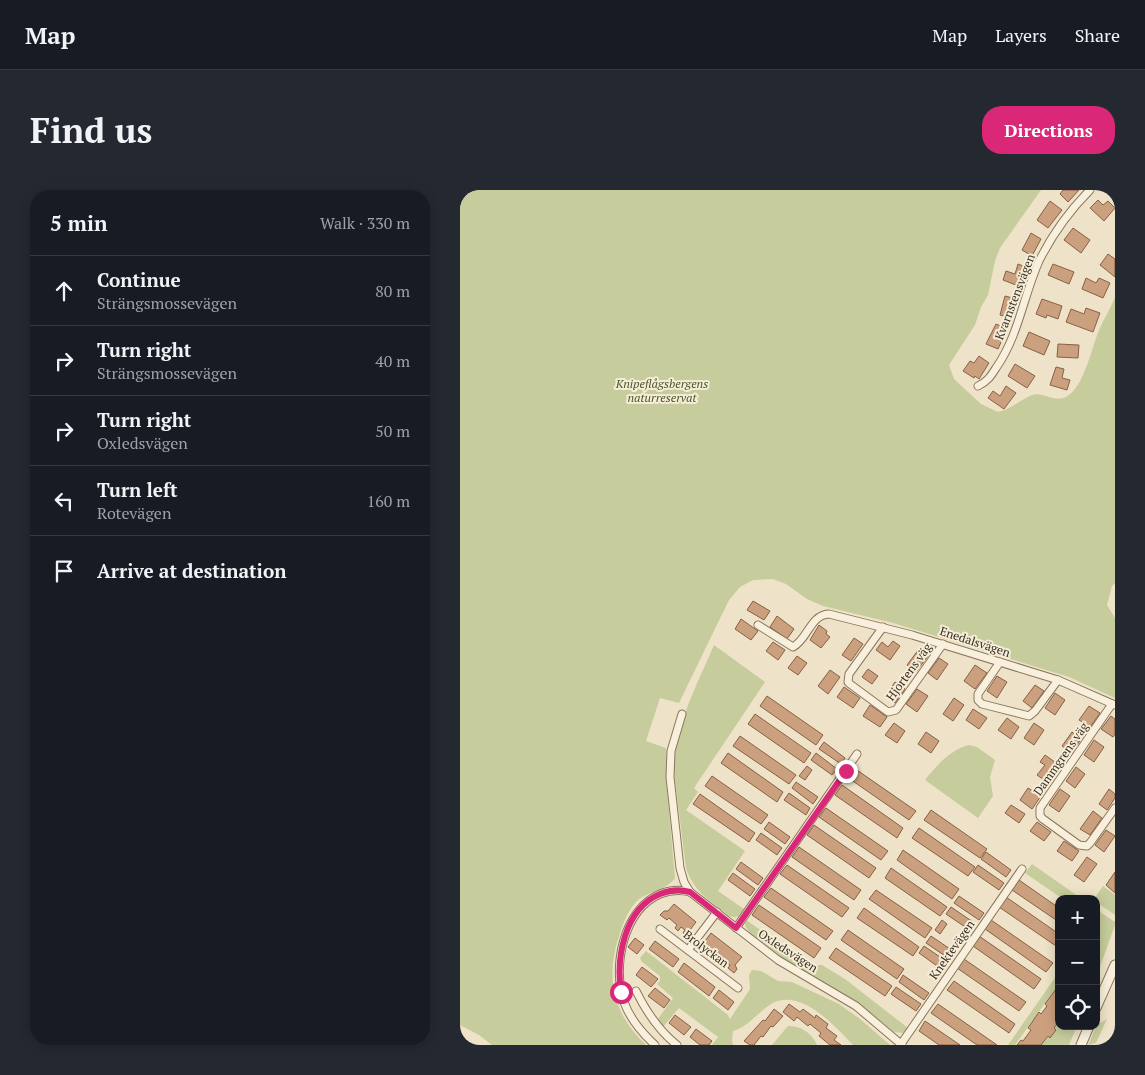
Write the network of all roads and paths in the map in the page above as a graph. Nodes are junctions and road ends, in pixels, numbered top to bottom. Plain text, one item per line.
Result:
1 (1090, 190) edge
2 (978, 386) dead end
3 (758, 625) dead end
4 (883, 627) junction
5 (943, 644) junction
6 (1000, 662) junction
7 (1058, 680) junction
8 (1114, 704) edge
9 (682, 714) dead end
10 (857, 754) dead end
11 (1115, 808) edge
12 (1022, 869) dead end
13 (690, 892) junction
14 (717, 912) junction
15 (660, 928) dead end
16 (736, 928) junction
17 (688, 950) junction
18 (1115, 965) edge
19 (738, 988) dead end
20 (636, 991) dead end
21 (1100, 999) edge
22 (1087, 1030) edge
23 (655, 1045) edge
24 (676, 1045) edge
25 (901, 1045) edge
26 (1081, 1045) edge

1 - 2 street, Kvarnstensvägen
3 - 4 street, Enedalsvägen
4 - 5 street, Enedalsvägen
4 - 5 street, Hjortens väg
5 - 6 street, Enedalsvägen
6 - 7 street, Enedalsvägen
6 - 7 street
7 - 8 street, Enedalsvägen
8 - 11 street, Dammgrens väg
9 - 13 street
10 - 16 street
12 - 25 street, Knektevägen
13 - 14 street, Oxledsvägen
13 - 23 street
14 - 16 street, Oxledsvägen
14 - 17 street
15 - 17 street, Brolyckan
16 - 25 street, Oxledsvägen
17 - 19 street, Brolyckan
18 - 21 street
20 - 24 street
22 - 26 street

